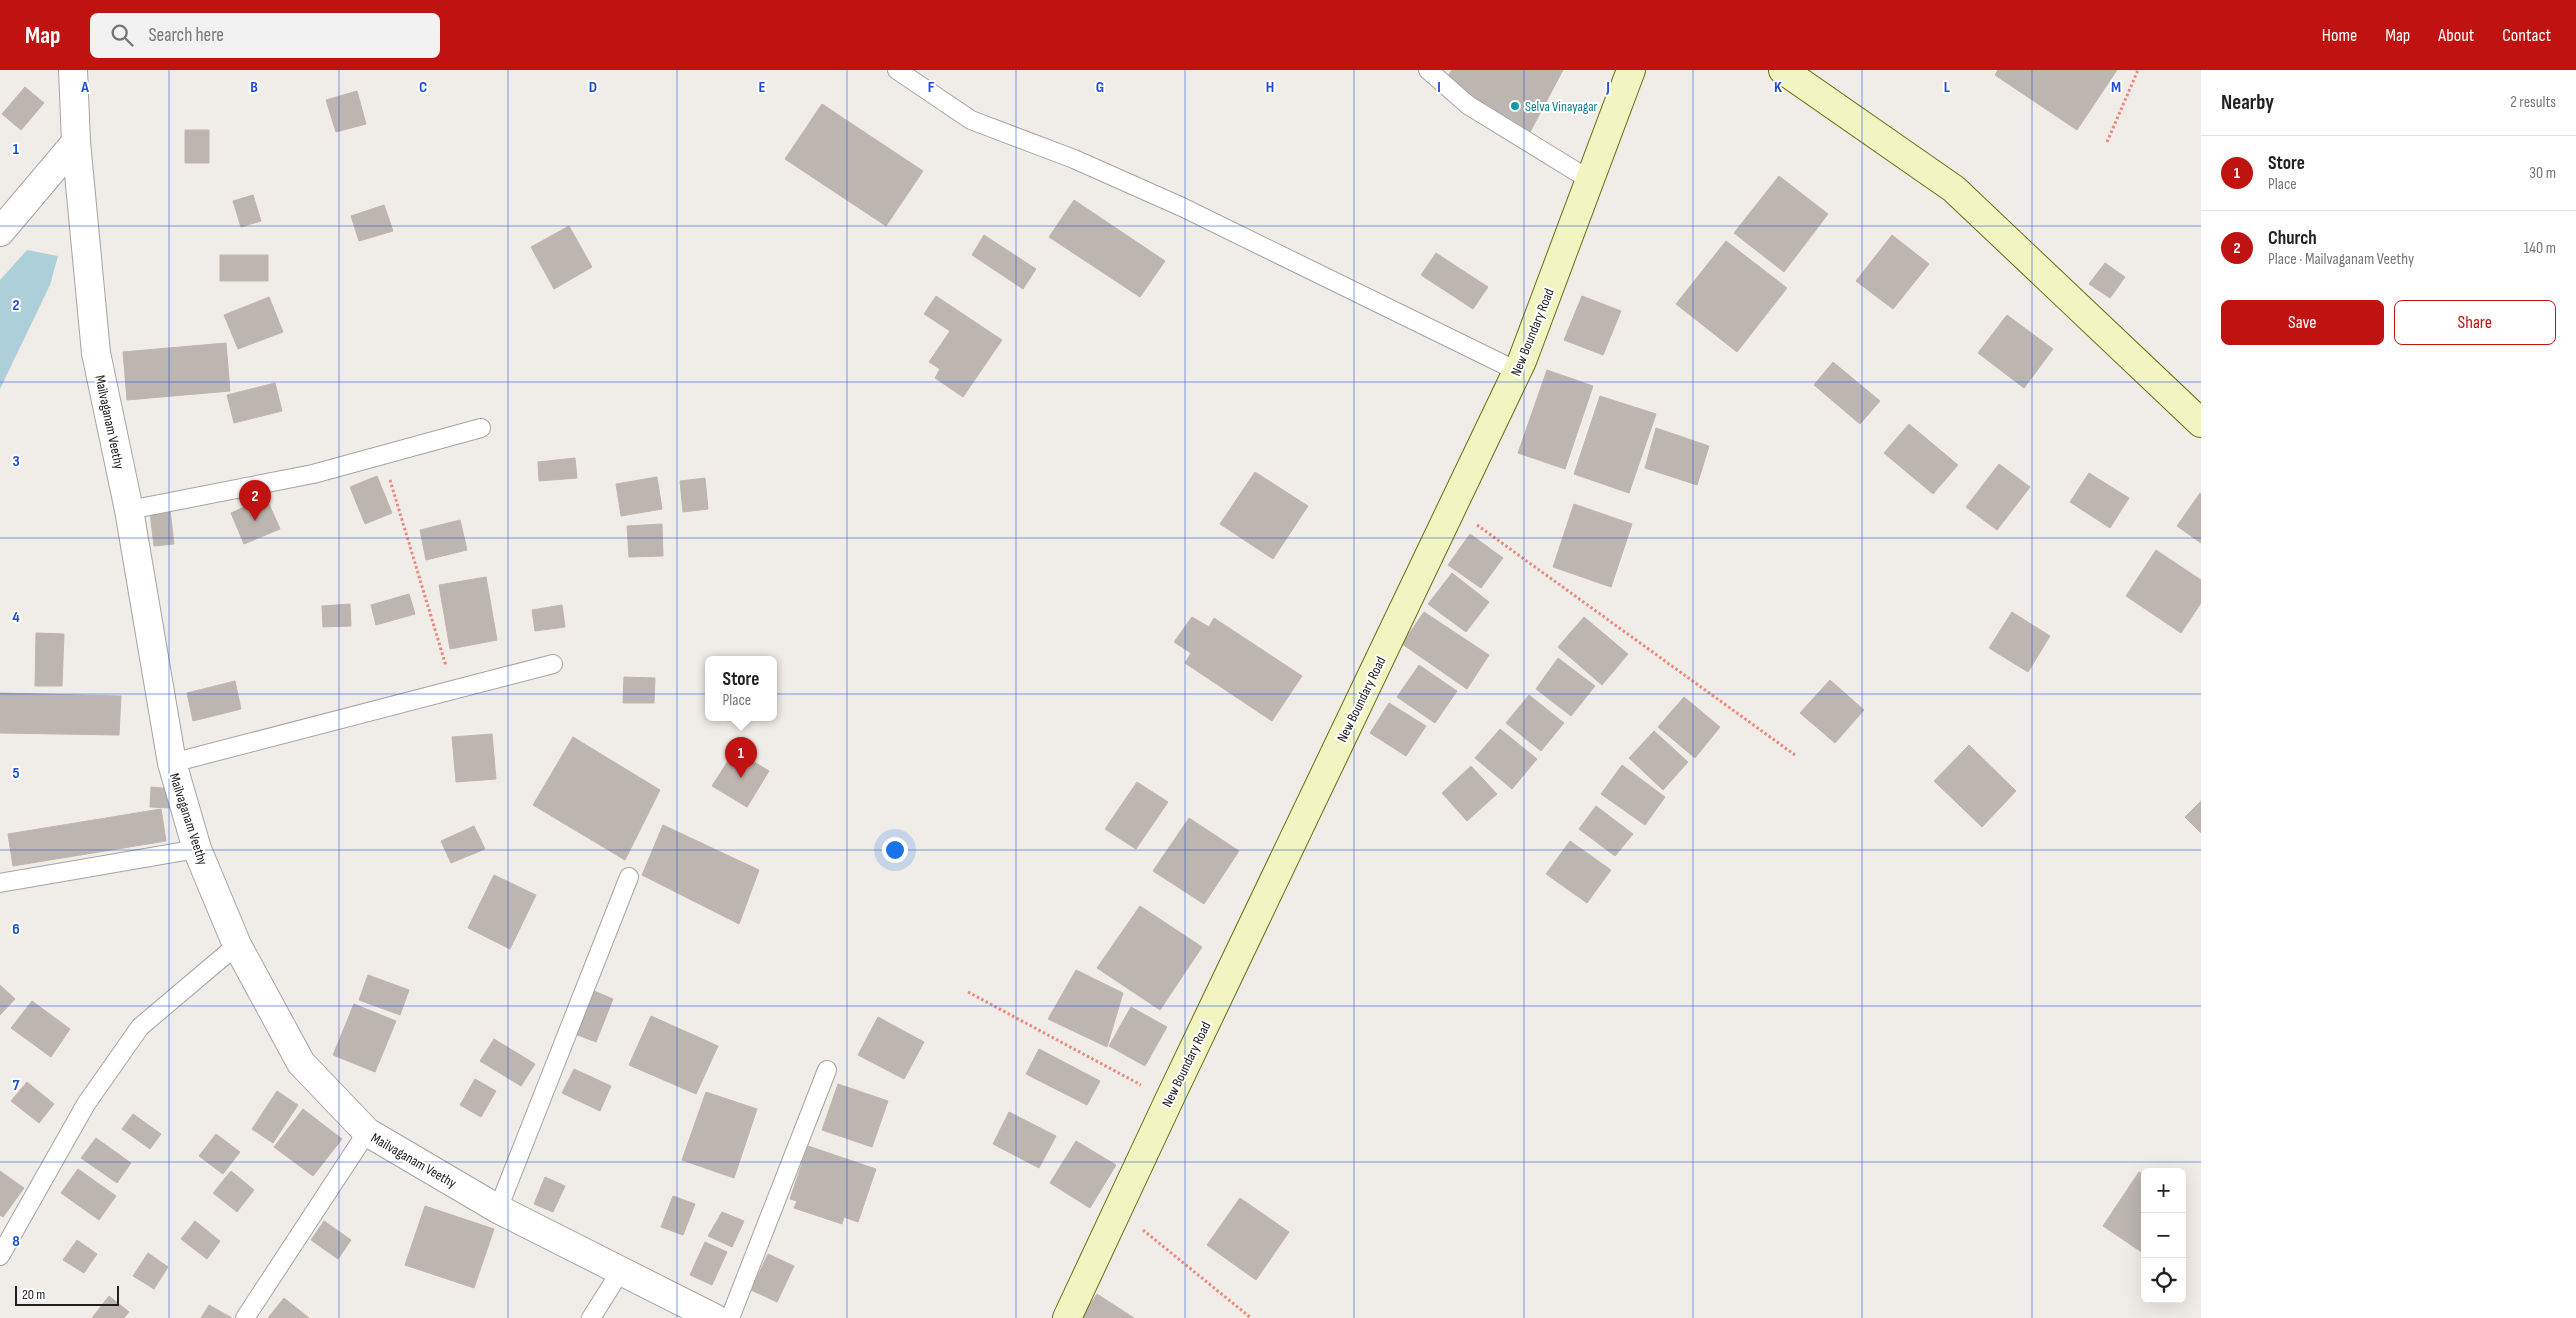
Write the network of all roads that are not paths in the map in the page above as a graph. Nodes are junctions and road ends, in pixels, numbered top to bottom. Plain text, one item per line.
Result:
1 (73, 70) edge
2 (896, 70) edge
3 (1428, 70) edge
4 (1631, 70) edge
5 (1783, 70) edge
6 (76, 142) junction
7 (1590, 180) junction
8 (0, 232) edge
9 (1517, 371) junction
10 (2201, 423) edge
11 (481, 428) dead end
12 (128, 510) junction
13 (554, 664) dead end
14 (172, 763) junction
15 (197, 849) junction
16 (629, 877) dead end
17 (0, 883) edge
18 (237, 945) junction
19 (827, 1070) dead end
20 (367, 1132) junction
21 (498, 1209) junction
22 (0, 1256) edge
23 (620, 1272) junction
24 (245, 1318) edge
25 (591, 1318) edge
26 (714, 1318) edge
27 (730, 1318) edge
28 (1067, 1318) edge

1 - 6 street, Mailvaganam Veethy
2 - 9 lane
3 - 7 lane
4 - 7 main road, New Boundary Road
5 - 10 main road
6 - 8 street
6 - 12 street, Mailvaganam Veethy
7 - 9 main road, New Boundary Road
9 - 28 main road, New Boundary Road
11 - 12 lane
12 - 14 street, Mailvaganam Veethy
13 - 14 lane
14 - 15 street, Mailvaganam Veethy
15 - 17 lane
15 - 18 street, Mailvaganam Veethy
16 - 21 lane
18 - 20 street, Mailvaganam Veethy
18 - 22 lane
19 - 27 lane
20 - 21 street, Mailvaganam Veethy
20 - 24 lane
21 - 23 street, Mailvaganam Veethy
23 - 25 lane
23 - 26 street, Mailvaganam Veethy

